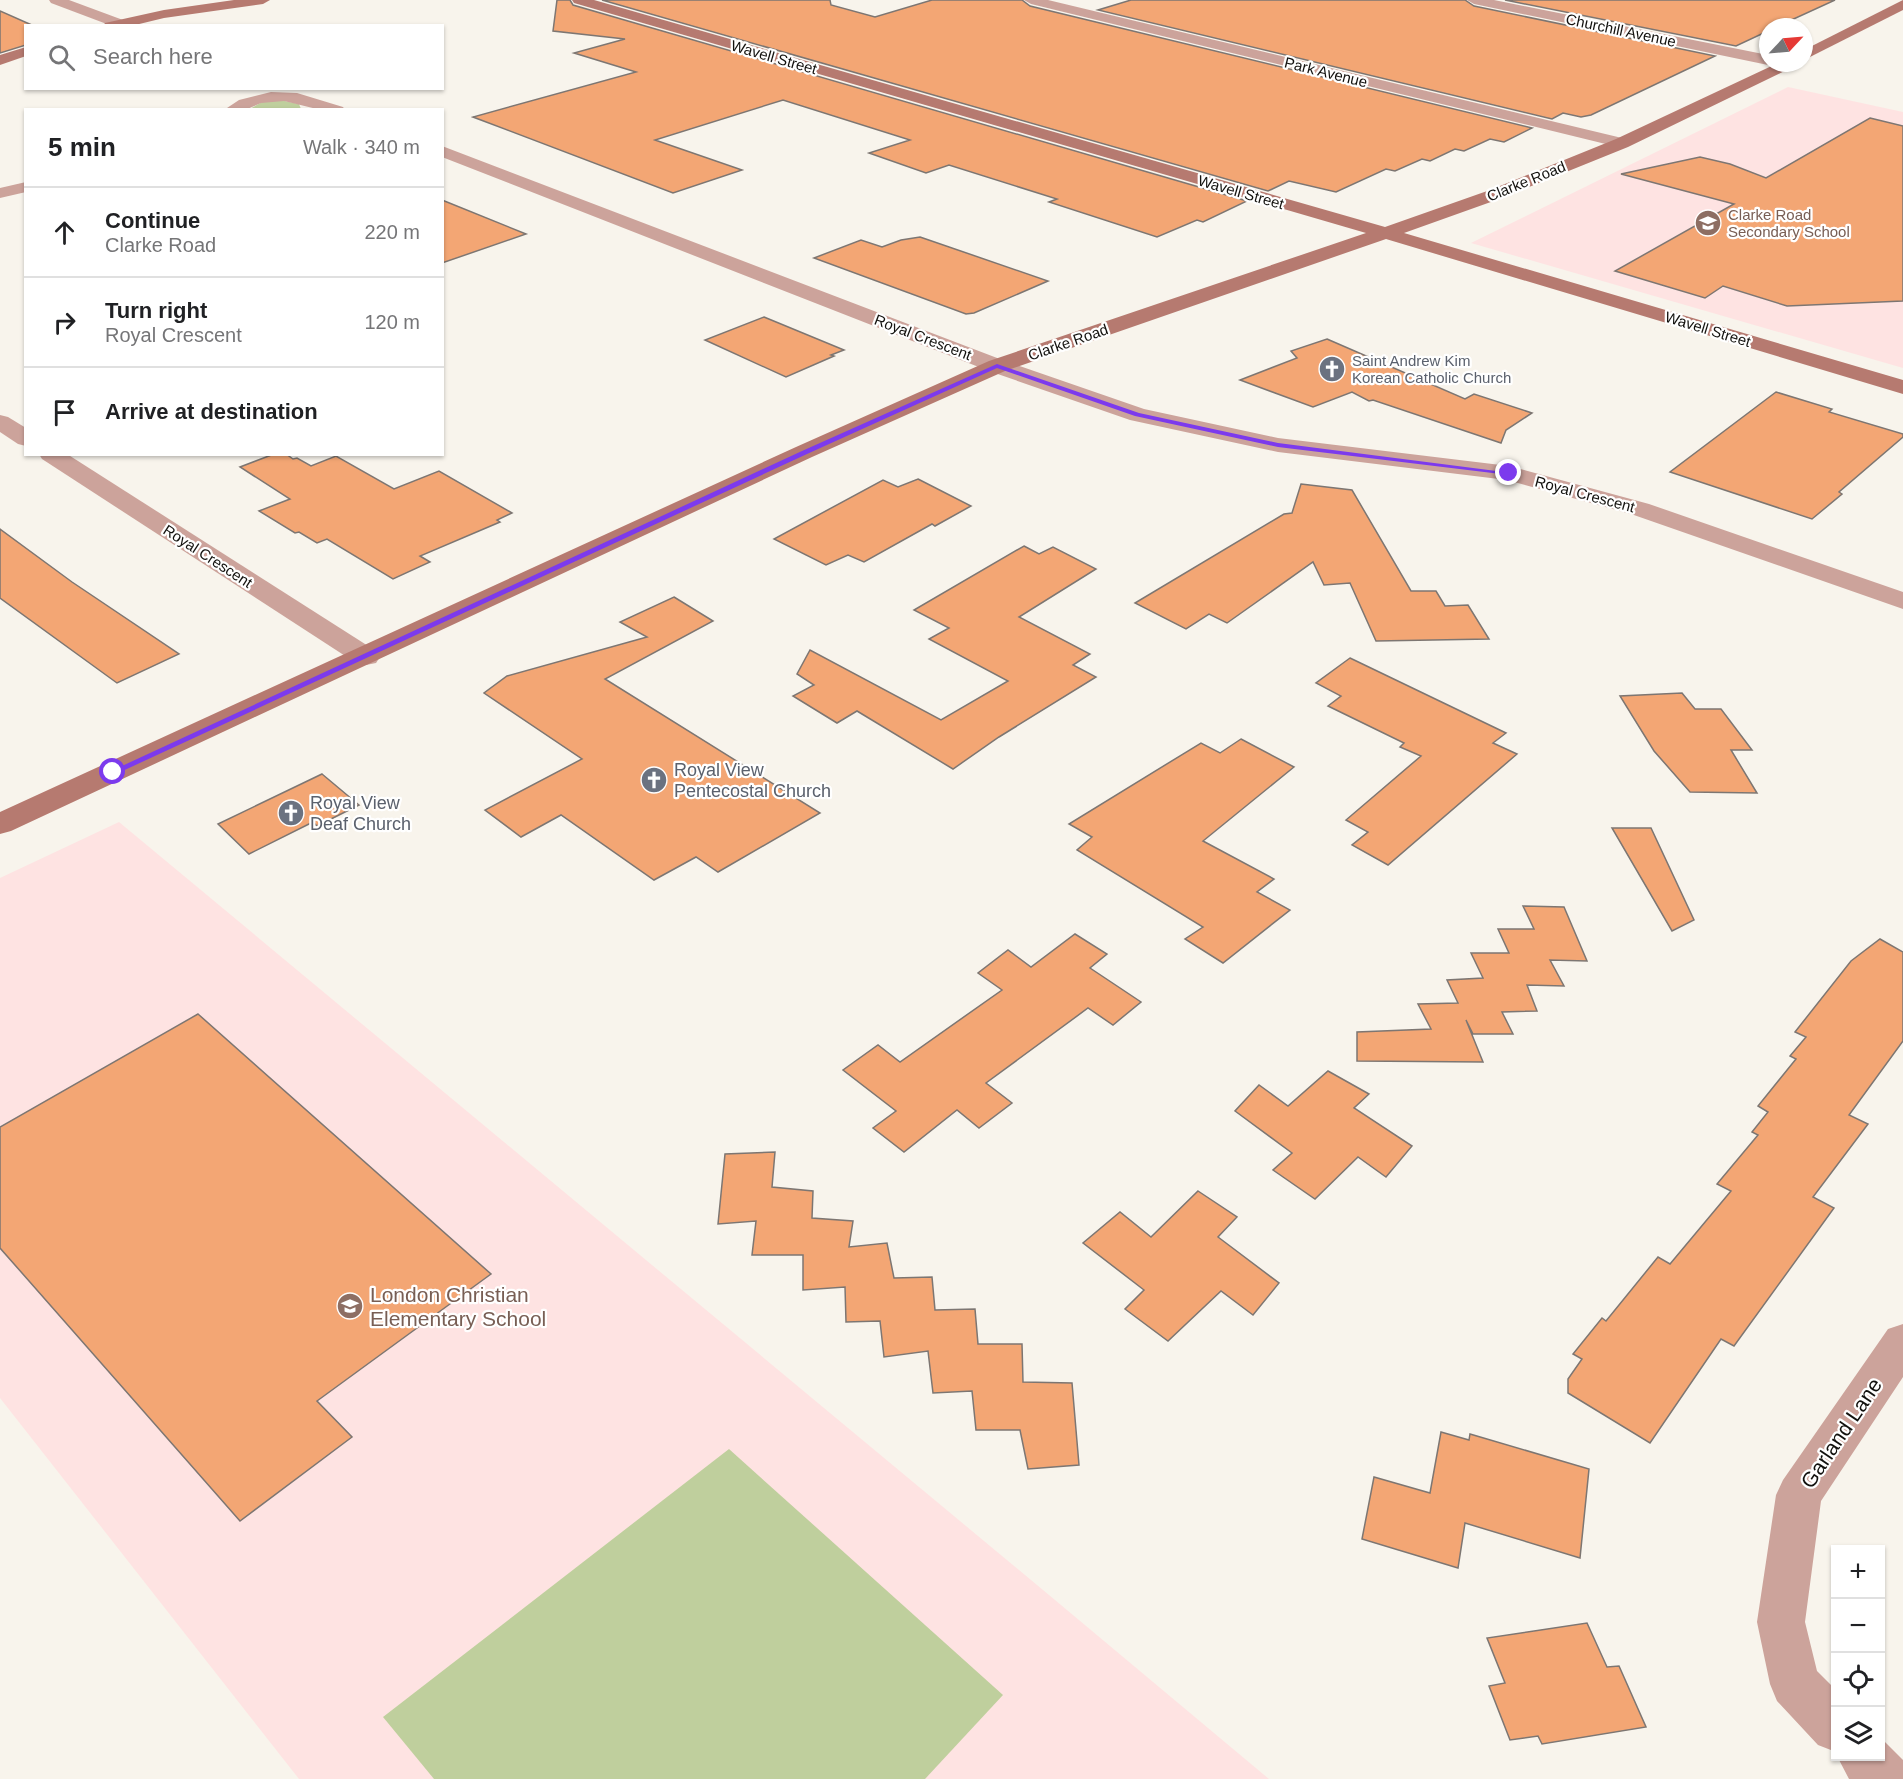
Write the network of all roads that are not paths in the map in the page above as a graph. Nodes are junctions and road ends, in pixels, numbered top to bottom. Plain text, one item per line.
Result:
1 (56, 0) edge
2 (263, 0) edge
3 (565, 0) edge
4 (1031, 0) edge
5 (1474, 0) edge
6 (589, 1) edge
7 (1903, 4) edge
8 (114, 24) edge
9 (1813, 51) edge
10 (24, 52) edge
11 (1759, 58) edge
12 (0, 60) edge
13 (1769, 72) edge
14 (235, 108) edge
15 (327, 108) edge
16 (1622, 143) junction
17 (444, 152) edge
18 (24, 187) edge
19 (0, 193) edge
20 (1385, 233) junction
21 (997, 366) junction
22 (1903, 387) edge
23 (0, 422) edge
24 (24, 438) edge
25 (53, 456) edge
26 (1903, 601) edge
27 (366, 657) junction
28 (0, 824) edge
29 (1903, 1342) edge
30 (1831, 1722) edge
31 (1868, 1761) edge
32 (1885, 1779) edge

1 - 8 street
2 - 8 main road
3 - 6 main road, Wavell Street
4 - 16 street, Park Avenue
5 - 11 street, Churchill Avenue
6 - 20 main road, Wavell Street
7 - 9 main road
10 - 12 main road
13 - 16 main road, Clarke Road
14 - 15 street
16 - 20 main road, Clarke Road
17 - 21 street, Royal Crescent
18 - 19 street
20 - 21 main road, Clarke Road
20 - 22 main road, Wavell Street
21 - 26 street, Royal Crescent
21 - 27 main road, Clarke Road
23 - 24 street
25 - 27 street, Royal Crescent
27 - 28 main road, Clarke Road
29 - 30 street, Garland Lane
31 - 32 street

